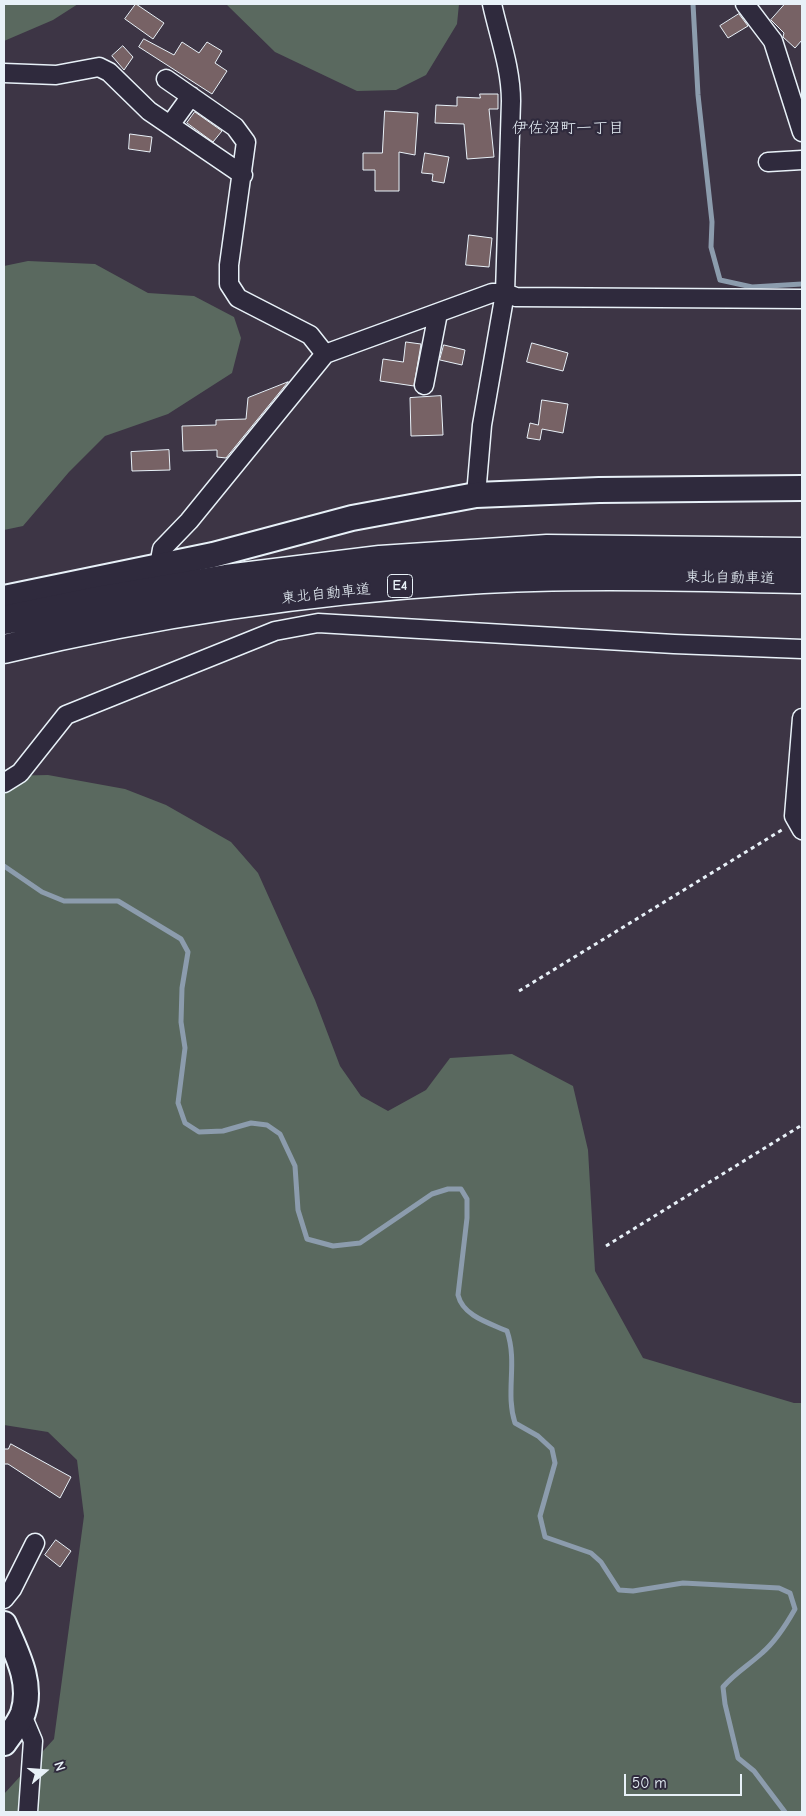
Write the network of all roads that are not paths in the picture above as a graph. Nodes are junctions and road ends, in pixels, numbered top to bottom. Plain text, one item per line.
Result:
1 (492, 4) edge
2 (745, 4) edge
3 (4, 74) edge
4 (166, 79) dead end
5 (191, 96) junction
6 (170, 125) junction
7 (802, 132) edge
8 (802, 160) edge
9 (768, 162) dead end
10 (243, 175) junction
11 (505, 294) junction
12 (802, 298) edge
13 (438, 313) junction
14 (325, 354) junction
15 (424, 385) dead end
16 (802, 488) edge
17 (476, 495) junction
18 (802, 552) edge
19 (159, 566) junction
20 (802, 578) edge
21 (4, 598) edge
22 (4, 620) edge
23 (4, 649) edge
24 (802, 649) edge
25 (802, 718) edge
26 (4, 783) edge
27 (799, 826) edge
28 (35, 1543) dead end
29 (4, 1599) edge
30 (4, 1624) edge
31 (22, 1715) junction
32 (4, 1743) edge
33 (28, 1812) edge

1 - 11 street
2 - 7 street
3 - 6 street
4 - 5 street
5 - 6 street
5 - 10 street
6 - 10 street
8 - 9 street
10 - 14 street
11 - 12 street
11 - 13 street
11 - 17 street
13 - 14 street
13 - 15 street
14 - 19 street
16 - 17 street
17 - 19 street
18 - 22 highway, 東北自動車道 / E4
19 - 21 street
20 - 23 highway, 東北自動車道 / E4
24 - 26 street
25 - 27 street
28 - 29 street
30 - 31 street
31 - 32 street
31 - 33 street

